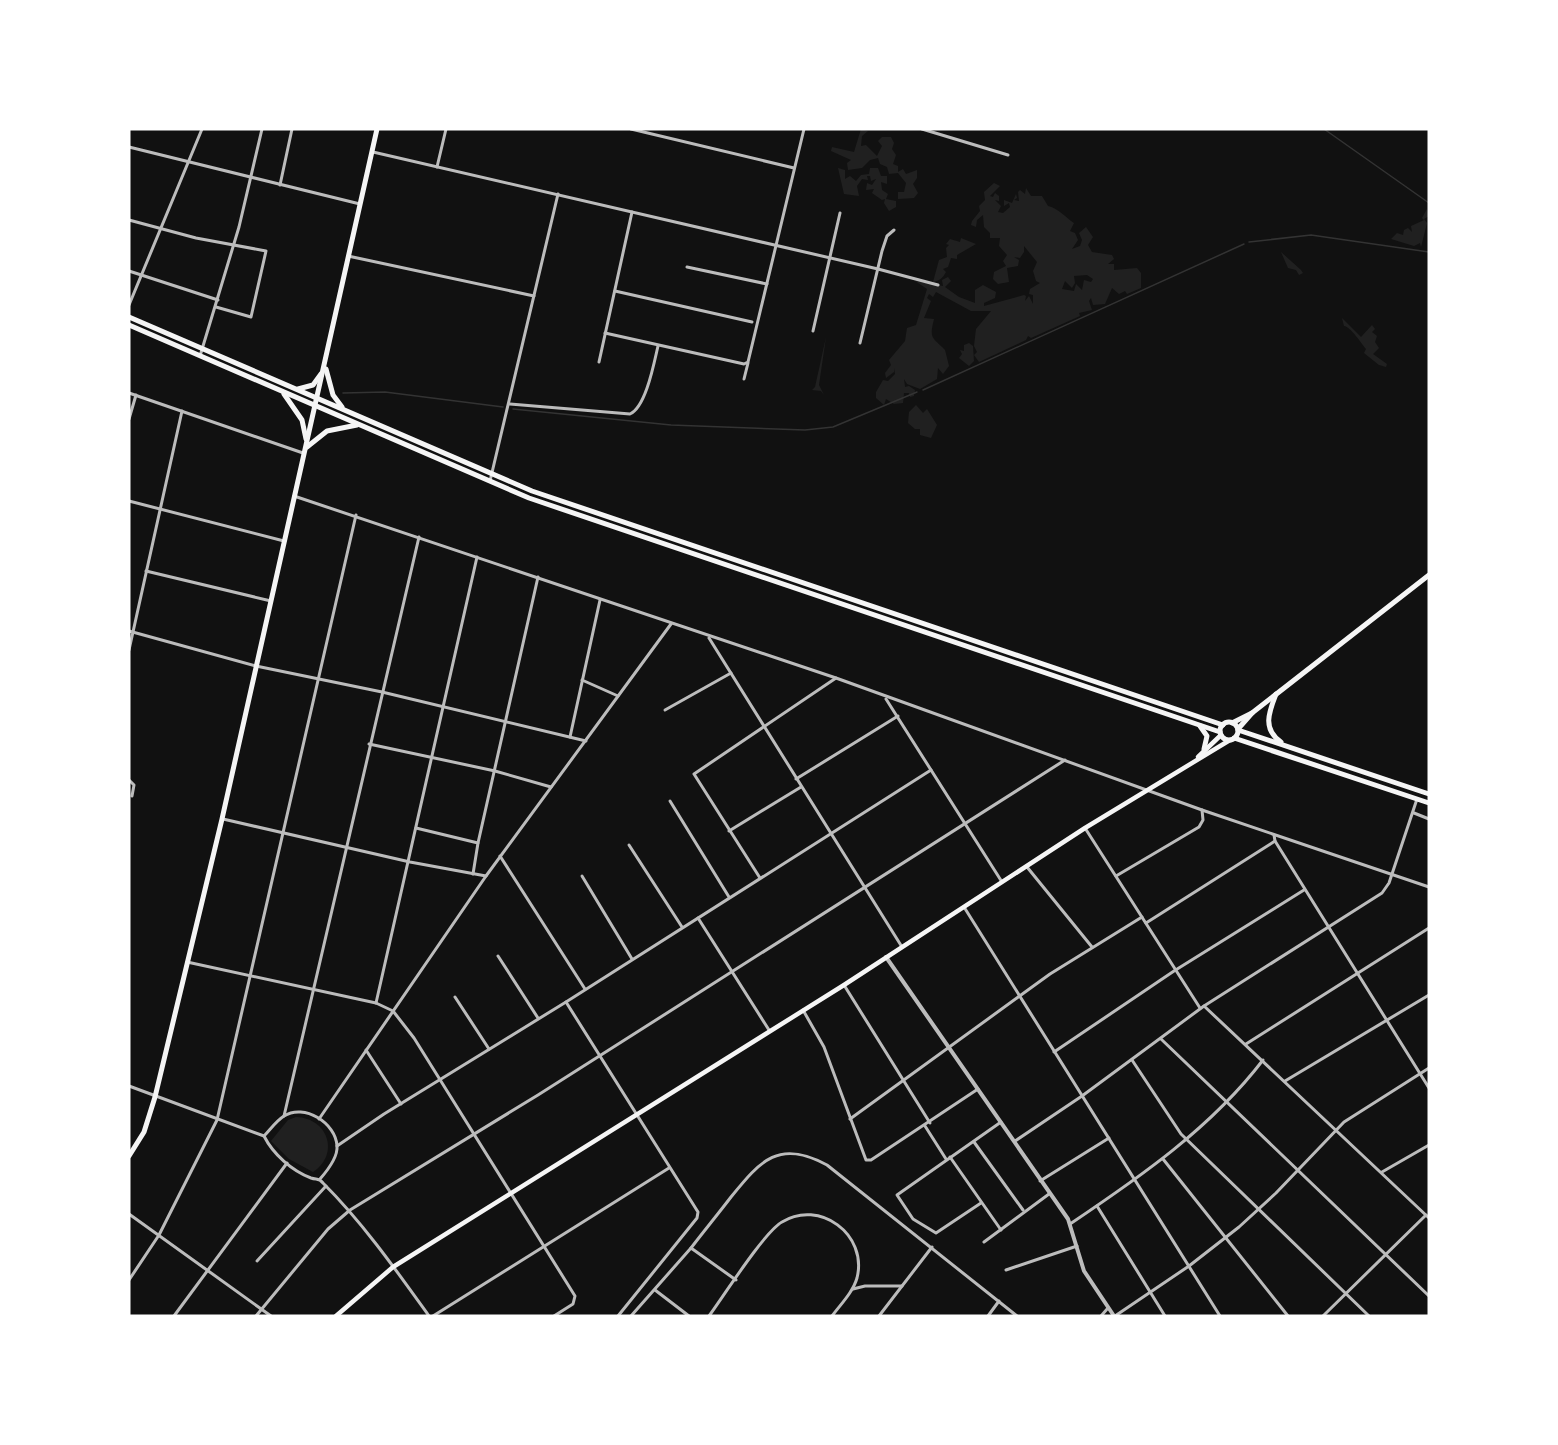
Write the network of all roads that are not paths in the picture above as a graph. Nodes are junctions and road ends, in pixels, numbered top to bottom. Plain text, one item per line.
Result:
1 (202, 129) edge
2 (262, 129) edge
3 (292, 129) edge
4 (377, 129) edge
5 (446, 129) edge
6 (631, 129) edge
7 (804, 129) edge
8 (922, 129) edge
9 (129, 147) edge
10 (371, 152) junction
11 (1008, 155) dead end
12 (189, 160) junction
13 (436, 166) junction
14 (794, 168) junction
15 (249, 178) junction
16 (280, 185) junction
17 (558, 194) junction
18 (360, 204) junction
19 (632, 212) junction
20 (840, 213) dead end
21 (129, 220) edge
22 (161, 229) junction
23 (894, 230) dead end
24 (775, 245) junction
25 (233, 246) junction
26 (348, 256) junction
27 (829, 257) junction
28 (687, 267) dead end
29 (878, 268) junction
30 (129, 271) edge
31 (142, 275) junction
32 (766, 284) junction
33 (938, 285) dead end
34 (615, 291) junction
35 (534, 296) junction
36 (218, 300) junction
37 (129, 305) edge
38 (216, 307) junction
39 (129, 317) edge
40 (752, 322) dead end
41 (129, 325) edge
42 (813, 331) dead end
43 (605, 333) junction
44 (860, 343) dead end
45 (658, 346) junction
46 (202, 349) junction
47 (200, 356) junction
48 (599, 362) dead end
49 (748, 362) junction
50 (324, 368) junction
51 (744, 379) dead end
52 (291, 388) junction
53 (129, 393) edge
54 (283, 393) junction
55 (136, 395) junction
56 (318, 398) junction
57 (510, 404) junction
58 (315, 407) junction
59 (345, 410) junction
60 (182, 411) junction
61 (129, 419) edge
62 (358, 425) junction
63 (306, 448) junction
64 (492, 474) junction
65 (490, 482) junction
66 (294, 496) junction
67 (129, 501) edge
68 (159, 509) junction
69 (356, 515) junction
70 (419, 537) junction
71 (284, 541) junction
72 (477, 556) junction
73 (146, 571) junction
74 (1429, 575) edge
75 (538, 577) junction
76 (600, 600) junction
77 (271, 601) junction
78 (671, 623) junction
79 (131, 632) edge
80 (708, 636) junction
81 (129, 650) edge
82 (256, 666) junction
83 (730, 673) junction
84 (319, 678) junction
85 (836, 678) junction
86 (582, 680) junction
87 (382, 692) junction
88 (1277, 693) junction
89 (618, 696) junction
90 (885, 697) junction
91 (444, 708) junction
92 (665, 710) dead end
93 (1252, 713) junction
94 (898, 716) junction
95 (507, 723) junction
96 (1232, 723) junction
97 (763, 725) junction
98 (1199, 725) junction
99 (1223, 725) junction
100 (1238, 730) junction
101 (1221, 734) junction
102 (570, 737) junction
103 (1232, 739) junction
104 (586, 741) junction
105 (369, 744) junction
106 (1287, 746) junction
107 (1204, 749) junction
108 (433, 757) junction
109 (1198, 757) junction
110 (1065, 760) junction
111 (931, 770) junction
112 (495, 771) junction
113 (796, 779) junction
114 (129, 780) edge
115 (551, 787) junction
116 (801, 787) junction
117 (1148, 790) junction
118 (1429, 794) edge
119 (132, 796) dead end
120 (1417, 799) junction
121 (670, 801) dead end
122 (1429, 803) edge
123 (1202, 810) junction
124 (1413, 813) junction
125 (222, 819) junction
126 (1429, 819) edge
127 (966, 824) junction
128 (416, 828) junction
129 (1085, 828) junction
130 (729, 831) junction
131 (284, 832) junction
132 (830, 835) junction
133 (1274, 835) junction
134 (1275, 841) junction
135 (478, 843) junction
136 (629, 844) dead end
137 (348, 847) junction
138 (500, 856) junction
139 (410, 862) junction
140 (1027, 866) junction
141 (474, 874) junction
142 (1392, 874) junction
143 (486, 876) junction
144 (582, 876) dead end
145 (1116, 876) junction
146 (760, 878) junction
147 (1002, 882) junction
148 (1429, 887) edge
149 (864, 888) junction
150 (1304, 890) junction
151 (729, 897) junction
152 (964, 907) junction
153 (1142, 917) junction
154 (698, 918) junction
155 (1146, 923) junction
156 (682, 927) junction
157 (1328, 927) junction
158 (1429, 928) edge
159 (902, 947) junction
160 (1092, 947) junction
161 (498, 956) dead end
162 (886, 957) junction
163 (632, 959) junction
164 (187, 962) junction
165 (732, 971) junction
166 (1174, 971) junction
167 (1358, 973) junction
168 (251, 977) junction
169 (844, 985) junction
170 (585, 989) junction
171 (313, 991) junction
172 (1429, 995) edge
173 (1019, 996) junction
174 (455, 997) dead end
175 (566, 1002) junction
176 (376, 1003) junction
177 (1202, 1008) junction
178 (803, 1010) junction
179 (393, 1011) junction
180 (538, 1018) junction
181 (1387, 1022) junction
182 (769, 1030) junction
183 (1161, 1039) junction
184 (1246, 1044) junction
185 (949, 1046) junction
186 (489, 1049) junction
187 (366, 1050) junction
188 (1054, 1052) junction
189 (598, 1056) junction
190 (1132, 1060) junction
191 (1263, 1060) junction
192 (1429, 1068) edge
193 (1420, 1074) junction
194 (439, 1079) junction
195 (902, 1079) junction
196 (1285, 1081) junction
197 (129, 1086) edge
198 (1429, 1088) edge
199 (978, 1089) junction
200 (1082, 1096) junction
201 (155, 1097) junction
202 (1225, 1101) junction
203 (401, 1104) junction
204 (636, 1114) junction
205 (284, 1116) junction
206 (319, 1119) junction
207 (849, 1119) junction
208 (217, 1120) junction
209 (1001, 1122) junction
210 (930, 1123) junction
211 (925, 1126) junction
212 (1335, 1130) junction
213 (474, 1135) junction
214 (264, 1136) junction
215 (1109, 1138) junction
216 (1187, 1140) junction
217 (1015, 1141) junction
218 (974, 1142) junction
219 (1429, 1145) edge
220 (337, 1146) junction
221 (129, 1156) edge
222 (948, 1158) junction
223 (1163, 1159) junction
224 (287, 1163) junction
225 (669, 1168) junction
226 (1298, 1169) junction
227 (1382, 1172) junction
228 (320, 1179) junction
229 (1136, 1180) junction
230 (1040, 1181) junction
231 (326, 1186) junction
232 (510, 1194) junction
233 (1049, 1194) junction
234 (981, 1203) junction
235 (1098, 1206) junction
236 (350, 1210) junction
237 (1023, 1210) junction
238 (1259, 1210) junction
239 (129, 1214) edge
240 (1427, 1216) edge
241 (1070, 1224) junction
242 (1001, 1230) junction
243 (159, 1235) junction
244 (1225, 1239) junction
245 (984, 1242) dead end
246 (546, 1246) junction
247 (1077, 1246) junction
248 (932, 1247) junction
249 (691, 1248) junction
250 (1384, 1254) junction
251 (257, 1261) dead end
252 (1190, 1266) junction
253 (393, 1267) junction
254 (207, 1270) junction
255 (1006, 1270) dead end
256 (129, 1280) edge
257 (736, 1280) junction
258 (902, 1286) junction
259 (852, 1289) junction
260 (654, 1290) junction
261 (1150, 1292) junction
262 (1347, 1294) junction
263 (1429, 1296) edge
264 (999, 1301) junction
265 (1108, 1308) junction
266 (261, 1309) junction
267 (174, 1316) edge
268 (256, 1316) edge
269 (271, 1316) edge
270 (336, 1316) edge
271 (431, 1316) edge
272 (554, 1316) edge
273 (618, 1316) edge
274 (631, 1316) edge
275 (689, 1316) edge
276 (709, 1316) edge
277 (832, 1316) edge
278 (879, 1316) edge
279 (988, 1316) edge
280 (1017, 1316) edge
281 (1101, 1316) edge
282 (1114, 1316) edge
283 (1165, 1316) edge
284 (1220, 1316) edge
285 (1288, 1316) edge
286 (1323, 1316) edge
287 (1369, 1316) edge

1 - 12 street
2 - 15 street
3 - 16 street
4 - 10 main road
5 - 13 street
6 - 14 street
7 - 14 street
8 - 11 street
9 - 12 street
10 - 13 street
10 - 18 main road
12 - 15 street
12 - 22 street
13 - 17 street
14 - 24 street
15 - 16 street
15 - 25 street
16 - 18 street
17 - 19 street
17 - 35 street
18 - 26 main road
19 - 24 street
19 - 34 street
20 - 27 street
21 - 22 street
22 - 25 street
22 - 31 street
23 - 29 street
24 - 27 street
24 - 32 street
25 - 36 street
25 - 38 street
26 - 35 street
26 - 50 main road
27 - 29 street
27 - 42 street
28 - 32 street
29 - 33 street
29 - 44 street
30 - 31 street
31 - 36 street
31 - 37 street
32 - 49 street
34 - 40 street
34 - 43 street
35 - 57 street
36 - 38 street
38 - 46 street
39 - 46 main road
41 - 47 main road
43 - 45 street
43 - 48 street
45 - 49 street
45 - 57 street
46 - 47 street
46 - 52 main road
47 - 54 main road
49 - 51 street
50 - 52 main road
50 - 56 main road
50 - 59 main road
52 - 56 main road
53 - 55 street
54 - 58 main road
54 - 63 main road
55 - 60 street
55 - 61 street
56 - 58 main road
56 - 59 main road
57 - 64 street
58 - 62 main road
58 - 63 main road
59 - 64 main road
60 - 63 street
60 - 68 street
62 - 63 main road
62 - 65 main road
63 - 66 main road
64 - 65 street
64 - 99 main road
65 - 98 main road
66 - 69 street
66 - 71 main road
67 - 68 street
68 - 71 street
68 - 73 street
69 - 70 street
69 - 84 street
70 - 72 street
70 - 87 street
71 - 77 main road
72 - 75 street
72 - 91 street
73 - 77 street
73 - 79 street
74 - 88 main road
75 - 76 street
75 - 95 street
76 - 78 street
76 - 86 street
77 - 82 main road
78 - 80 street
78 - 89 street
79 - 81 street
79 - 82 street
80 - 83 street
80 - 85 street
82 - 84 street
82 - 125 main road
83 - 92 street
83 - 97 street
84 - 87 street
84 - 131 street
85 - 90 street
85 - 97 street
86 - 89 street
86 - 102 street
87 - 91 street
87 - 105 street
88 - 93 main road
88 - 106 main road
89 - 104 street
90 - 94 street
90 - 110 street
91 - 95 street
91 - 108 street
93 - 96 main road
93 - 100 main road
94 - 111 street
94 - 113 street
95 - 102 street
95 - 112 street
96 - 99 main road
96 - 100 main road
97 - 113 street
97 - 130 street
98 - 101 main road
98 - 107 main road
99 - 101 main road
100 - 103 main road
100 - 106 main road
101 - 103 main road
101 - 107 main road
102 - 104 street
103 - 109 main road
103 - 120 main road
104 - 115 street
105 - 108 street
105 - 137 street
106 - 118 main road
107 - 109 main road
108 - 112 street
108 - 128 street
109 - 117 main road
110 - 117 street
110 - 127 street
111 - 127 street
111 - 132 street
112 - 115 street
112 - 135 street
113 - 116 street
114 - 119 street
115 - 138 street
116 - 130 street
116 - 132 street
117 - 123 street
117 - 129 main road
120 - 122 main road
120 - 124 street
121 - 151 street
123 - 133 street
123 - 145 street
124 - 126 street
124 - 142 street
125 - 131 street
125 - 164 main road
127 - 147 street
127 - 149 street
128 - 135 street
128 - 139 street
129 - 140 main road
129 - 145 street
130 - 146 street
131 - 137 street
131 - 168 street
132 - 146 street
132 - 149 street
133 - 134 street
133 - 142 street
134 - 150 street
134 - 155 street
135 - 141 street
136 - 156 street
137 - 139 street
137 - 171 street
138 - 143 street
138 - 170 street
139 - 141 street
139 - 176 street
140 - 147 main road
140 - 160 street
141 - 143 street
142 - 148 street
142 - 157 street
143 - 179 street
144 - 163 street
145 - 153 street
146 - 151 street
147 - 152 main road
149 - 159 street
149 - 165 street
150 - 157 street
150 - 166 street
151 - 154 street
152 - 159 main road
152 - 173 street
153 - 155 street
153 - 160 street
154 - 156 street
154 - 165 street
155 - 166 street
156 - 163 street
157 - 167 street
157 - 177 street
158 - 167 street
159 - 162 main road
160 - 173 street
161 - 180 street
162 - 169 main road
162 - 185 street
163 - 170 street
164 - 168 street
164 - 201 main road
165 - 182 street
165 - 189 street
166 - 177 street
166 - 188 street
167 - 181 street
167 - 184 street
168 - 171 street
168 - 208 street
169 - 178 main road
169 - 195 street
170 - 175 street
171 - 176 street
171 - 205 street
172 - 181 street
173 - 185 street
173 - 188 street
174 - 186 street
175 - 180 street
175 - 189 street
176 - 179 street
177 - 183 street
177 - 184 street
178 - 182 main road
178 - 207 street
179 - 187 street
179 - 194 street
180 - 186 street
181 - 193 street
181 - 196 street
182 - 204 main road
183 - 190 street
183 - 202 street
184 - 191 street
185 - 195 street
185 - 199 street
186 - 194 street
187 - 203 street
187 - 206 street
188 - 200 street
189 - 204 street
189 - 213 street
190 - 200 street
190 - 216 street
191 - 196 street
191 - 202 street
192 - 193 street
193 - 198 street
193 - 212 street
194 - 203 street
194 - 213 street
195 - 207 street
195 - 210 street
196 - 212 street
197 - 201 street
199 - 209 street
199 - 210 street
200 - 215 street
200 - 217 street
201 - 208 street
201 - 221 main road
202 - 216 street
202 - 226 street
203 - 220 street
204 - 225 street
204 - 232 main road
205 - 206 street
205 - 214 street
206 - 220 street
207 - 211 street
208 - 214 street
208 - 243 street
209 - 217 street
209 - 218 street
210 - 211 street
211 - 222 street
212 - 226 street
212 - 227 street
213 - 232 street
213 - 236 street
214 - 224 street
215 - 229 street
215 - 230 street
216 - 223 street
216 - 238 street
217 - 230 street
218 - 222 street
218 - 237 street
219 - 227 street
220 - 228 street
222 - 234 street
222 - 234 street
223 - 229 street
223 - 244 street
224 - 228 street
224 - 254 street
225 - 246 street
225 - 273 street
226 - 238 street
226 - 250 street
227 - 240 street
228 - 231 street
229 - 235 street
229 - 252 street
230 - 233 street
231 - 236 street
231 - 251 street
232 - 246 street
232 - 253 main road
233 - 237 street
233 - 241 street
234 - 242 street
235 - 241 street
235 - 261 street
236 - 253 street
236 - 266 street
237 - 242 street
238 - 244 street
238 - 262 street
239 - 243 street
240 - 250 street
241 - 247 street
242 - 245 street
243 - 254 street
243 - 256 street
244 - 252 street
244 - 285 street
246 - 271 street
246 - 272 street
247 - 255 street
247 - 265 street
248 - 249 street
248 - 258 street
248 - 264 street
249 - 257 street
249 - 260 street
250 - 262 street
250 - 263 street
252 - 261 street
252 - 284 street
253 - 270 main road
253 - 271 street
254 - 266 street
254 - 267 street
257 - 259 street
257 - 276 street
258 - 259 street
258 - 278 street
259 - 277 street
260 - 274 street
260 - 275 street
261 - 282 street
261 - 283 street
262 - 286 street
262 - 287 street
264 - 279 street
264 - 280 street
265 - 281 street
265 - 282 street
266 - 268 street
266 - 269 street

